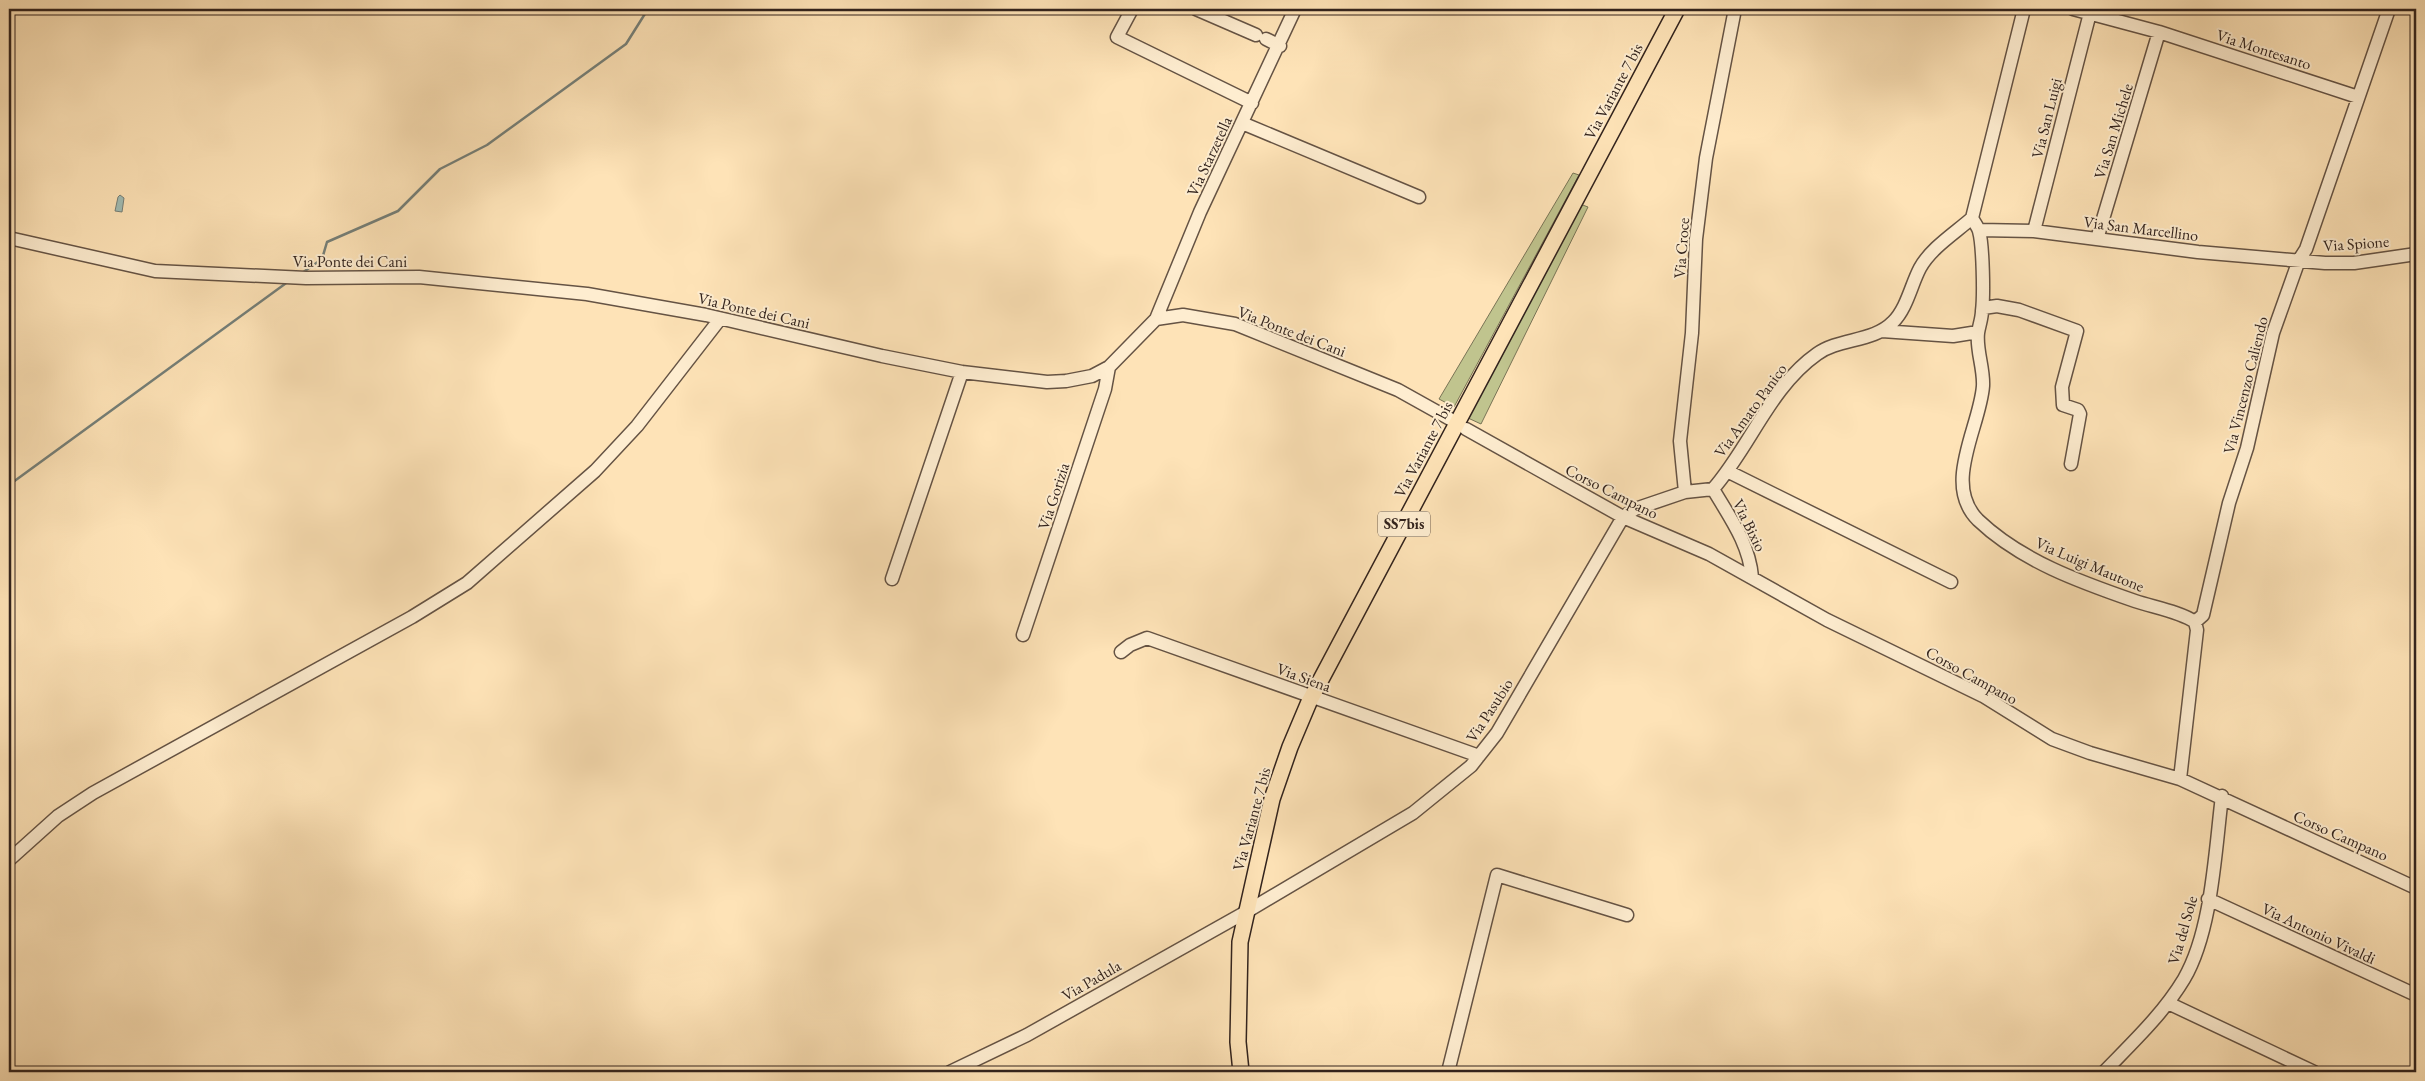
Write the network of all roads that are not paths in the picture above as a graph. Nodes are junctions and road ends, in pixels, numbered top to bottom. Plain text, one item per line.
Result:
1 (1132, 9) edge
2 (1196, 9) edge
3 (1295, 9) edge
4 (1676, 9) edge
5 (1735, 9) edge
6 (2024, 9) edge
7 (2073, 9) edge
8 (2389, 9) edge
9 (2090, 13) junction
10 (2159, 32) junction
11 (1280, 46) junction
12 (2358, 97) junction
13 (1252, 103) junction
14 (1242, 123) junction
15 (1419, 197) dead end
16 (1972, 218) junction
17 (1979, 230) junction
18 (2034, 231) junction
19 (9, 238) edge
20 (2097, 239) junction
21 (2416, 254) edge
22 (2299, 260) junction
23 (1983, 308) junction
24 (1156, 318) junction
25 (720, 319) junction
26 (1882, 331) junction
27 (1978, 332) junction
28 (1109, 366) junction
29 (962, 372) junction
30 (1450, 419) dead end
31 (1466, 429) dead end
32 (2071, 464) dead end
33 (1727, 471) junction
34 (1713, 489) junction
35 (1685, 492) junction
36 (1623, 517) junction
37 (1752, 577) junction
38 (892, 579) dead end
39 (1951, 582) dead end
40 (2195, 622) junction
41 (1024, 635) dead end
42 (1121, 652) dead end
43 (1312, 698) junction
44 (1479, 756) junction
45 (2180, 779) junction
46 (2222, 796) junction
47 (9, 860) edge
48 (2416, 888) edge
49 (2208, 899) junction
50 (1246, 912) junction
51 (1627, 914) dead end
52 (2416, 995) edge
53 (2168, 1003) junction
54 (950, 1072) edge
55 (1241, 1072) edge
56 (1448, 1072) edge
57 (2104, 1072) edge
58 (2314, 1072) edge

1 - 13 street
2 - 11 street
3 - 11 street, Via Starzetella
4 - 43 main road, Via Variante 7 bis / SS7bis
5 - 35 street, Via Croce
6 - 16 street
7 - 9 street, Via Montesanto
8 - 12 street, Via Vincenzo Caliendo
9 - 10 street, Via Montesanto
9 - 18 street, Via San Luigi
10 - 12 street, Via Montesanto
10 - 20 street, Via San Michele
11 - 13 street, Via Starzetella
12 - 22 street, Via Vincenzo Caliendo
13 - 14 street, Via Starzetella
14 - 15 street
14 - 24 street, Via Starzetella
16 - 17 street
16 - 26 street
17 - 18 street, Via San Marcellino
17 - 23 street, Via Luigi Mautone
18 - 20 street, Via San Marcellino
19 - 25 street, Via Ponte dei Cani
20 - 22 street, Via San Marcellino
21 - 22 street, Via Spione
22 - 40 street, Via Vincenzo Caliendo
23 - 27 street, Via Luigi Mautone
23 - 32 street
24 - 28 street, Via Ponte dei Cani
24 - 30 street, Via Ponte dei Cani
25 - 29 street, Via Ponte dei Cani
25 - 47 street
26 - 27 street
26 - 33 street, Via Amato Panico
27 - 40 street, Via Luigi Mautone
28 - 29 street, Via Ponte dei Cani
28 - 41 street, Via Gorizia
29 - 38 street
31 - 36 street, Corso Campano
33 - 34 street, Via Amato Panico
33 - 39 street
34 - 35 street
34 - 37 street, Via Bixio
35 - 36 street
36 - 37 street, Corso Campano
36 - 44 street, Via Pasubio
37 - 45 street, Corso Campano
40 - 45 street, Via Vincenzo Caliendo
42 - 43 street, Via Siena
43 - 44 street, Via Siena
43 - 50 main road, Via Variante 7 bis / SS7bis
44 - 50 street, Via Pasubio
45 - 46 street, Corso Campano
46 - 48 street, Corso Campano
46 - 49 street, Via del Sole
49 - 52 street, Via Antonio Vivaldi
49 - 53 street, Via del Sole
50 - 54 street, Via Padula
50 - 55 main road, Via Variante 7 bis / SS7bis
51 - 56 street
53 - 57 street, Via del Sole
53 - 58 street

